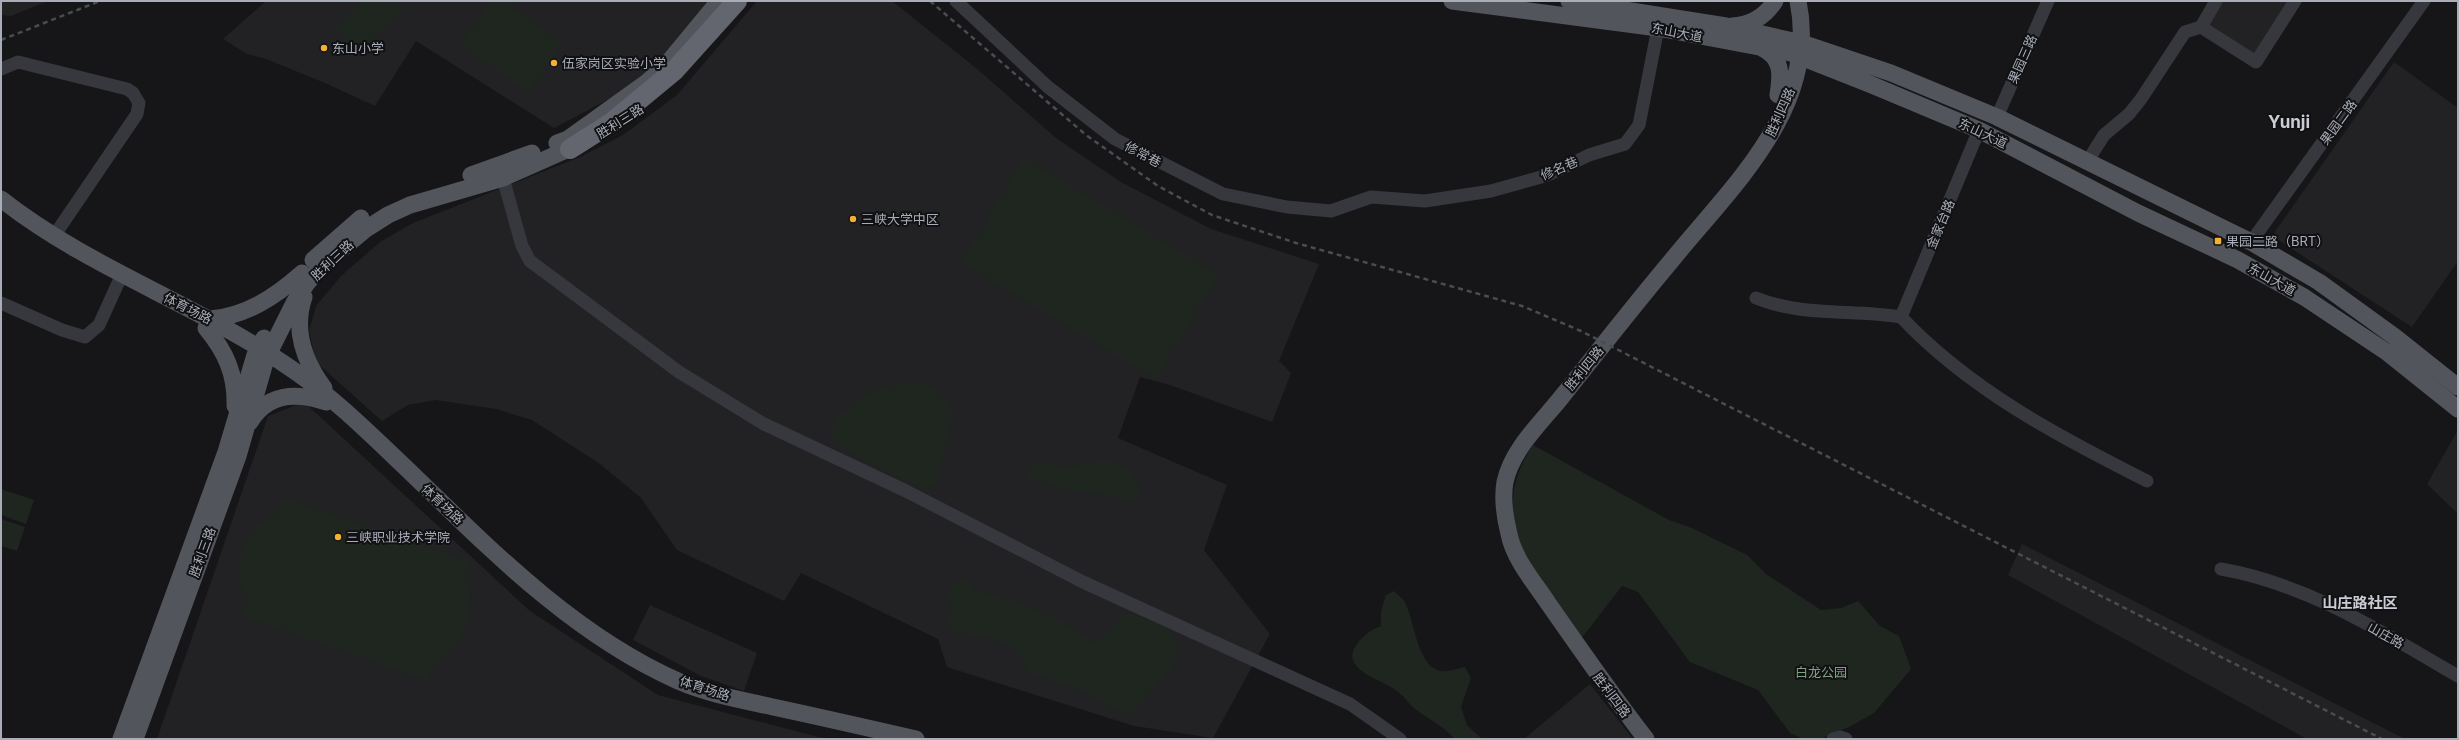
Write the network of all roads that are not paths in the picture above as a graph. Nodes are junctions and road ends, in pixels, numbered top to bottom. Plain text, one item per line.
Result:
1 (719, 1) edge
2 (728, 1) edge
3 (737, 1) edge
4 (746, 1) edge
5 (956, 1) edge
6 (1452, 1) edge
7 (1569, 1) edge
8 (1775, 1) edge
9 (1788, 1) edge
10 (1799, 1) edge
11 (2048, 1) edge
12 (2216, 1) edge
13 (2295, 1) edge
14 (2424, 1) edge
15 (1726, 26) junction
16 (2201, 27) junction
17 (1658, 28) junction
18 (1760, 48) junction
19 (1797, 49) junction
20 (1, 69) edge
21 (1891, 73) junction
22 (1872, 85) junction
23 (1783, 95) junction
24 (1997, 117) junction
25 (609, 120) junction
26 (1979, 130) junction
27 (569, 144) junction
28 (2087, 162) junction
29 (503, 178) junction
30 (1371, 197) joint
31 (1, 199) edge
32 (1, 212) edge
33 (54, 236) junction
34 (2251, 242) junction
35 (306, 276) junction
36 (119, 281) junction
37 (1756, 298) dead end
38 (1, 303) edge
39 (1901, 317) junction
40 (208, 324) junction
41 (262, 354) junction
42 (2458, 387) edge
43 (328, 399) junction
44 (2458, 410) edge
45 (240, 428) junction
46 (2147, 480) dead end
47 (2222, 569) dead end
48 (2458, 676) edge
49 (121, 739) edge
50 (135, 739) edge
51 (876, 739) edge
52 (916, 739) edge
53 (1400, 739) edge
54 (1638, 739) edge
55 (1646, 739) edge
56 (1833, 739) edge
57 (1846, 739) edge

1 - 27 main road, 胜利三路
2 - 25 highway
3 - 25 highway
4 - 27 main road, 胜利三路
5 - 30 street, 修常巷
6 - 17 main road, 东山大道
7 - 15 main road, 东山大道
8 - 15 main road
9 - 19 main road, 胜利四路
10 - 19 main road, 胜利四路
10 - 21 main road
11 - 24 street, 果园三路
12 - 16 street
13 - 16 street
14 - 34 street, 果园二路
15 - 19 main road, 东山大道
16 - 28 street
17 - 18 main road, 东山大道
17 - 30 street, 修名巷
18 - 19 main road, 东山大道
18 - 23 main road
19 - 21 main road, 东山大道
19 - 22 main road, 东山大道
19 - 23 main road, 胜利四路
20 - 33 street
21 - 24 main road, 东山大道
22 - 23 main road
22 - 26 main road, 东山大道
23 - 54 main road, 胜利四路
23 - 55 main road, 胜利四路
24 - 28 main road, 东山大道
25 - 27 highway
26 - 39 street, 金家台路
26 - 44 main road, 东山大道
27 - 29 main road, 胜利三路
27 - 35 main road, 胜利三路
28 - 34 main road, 东山大道
29 - 35 main road, 胜利三路
29 - 53 street
31 - 33 main road, 体育场路
32 - 36 main road, 体育场路
33 - 40 main road, 体育场路
34 - 42 main road, 东山大道
35 - 40 main road
35 - 41 main road, 胜利三路
35 - 43 main road
36 - 38 street
36 - 40 main road, 体育场路
37 - 39 street
39 - 46 street
40 - 41 main road, 体育场路
40 - 45 main road
41 - 43 main road, 体育场路
41 - 45 main road, 胜利三路
43 - 45 main road
43 - 51 main road, 体育场路
43 - 52 main road, 体育场路
45 - 49 main road, 胜利三路
45 - 50 main road, 胜利三路
47 - 48 street, 山庄路
56 - 57 street

